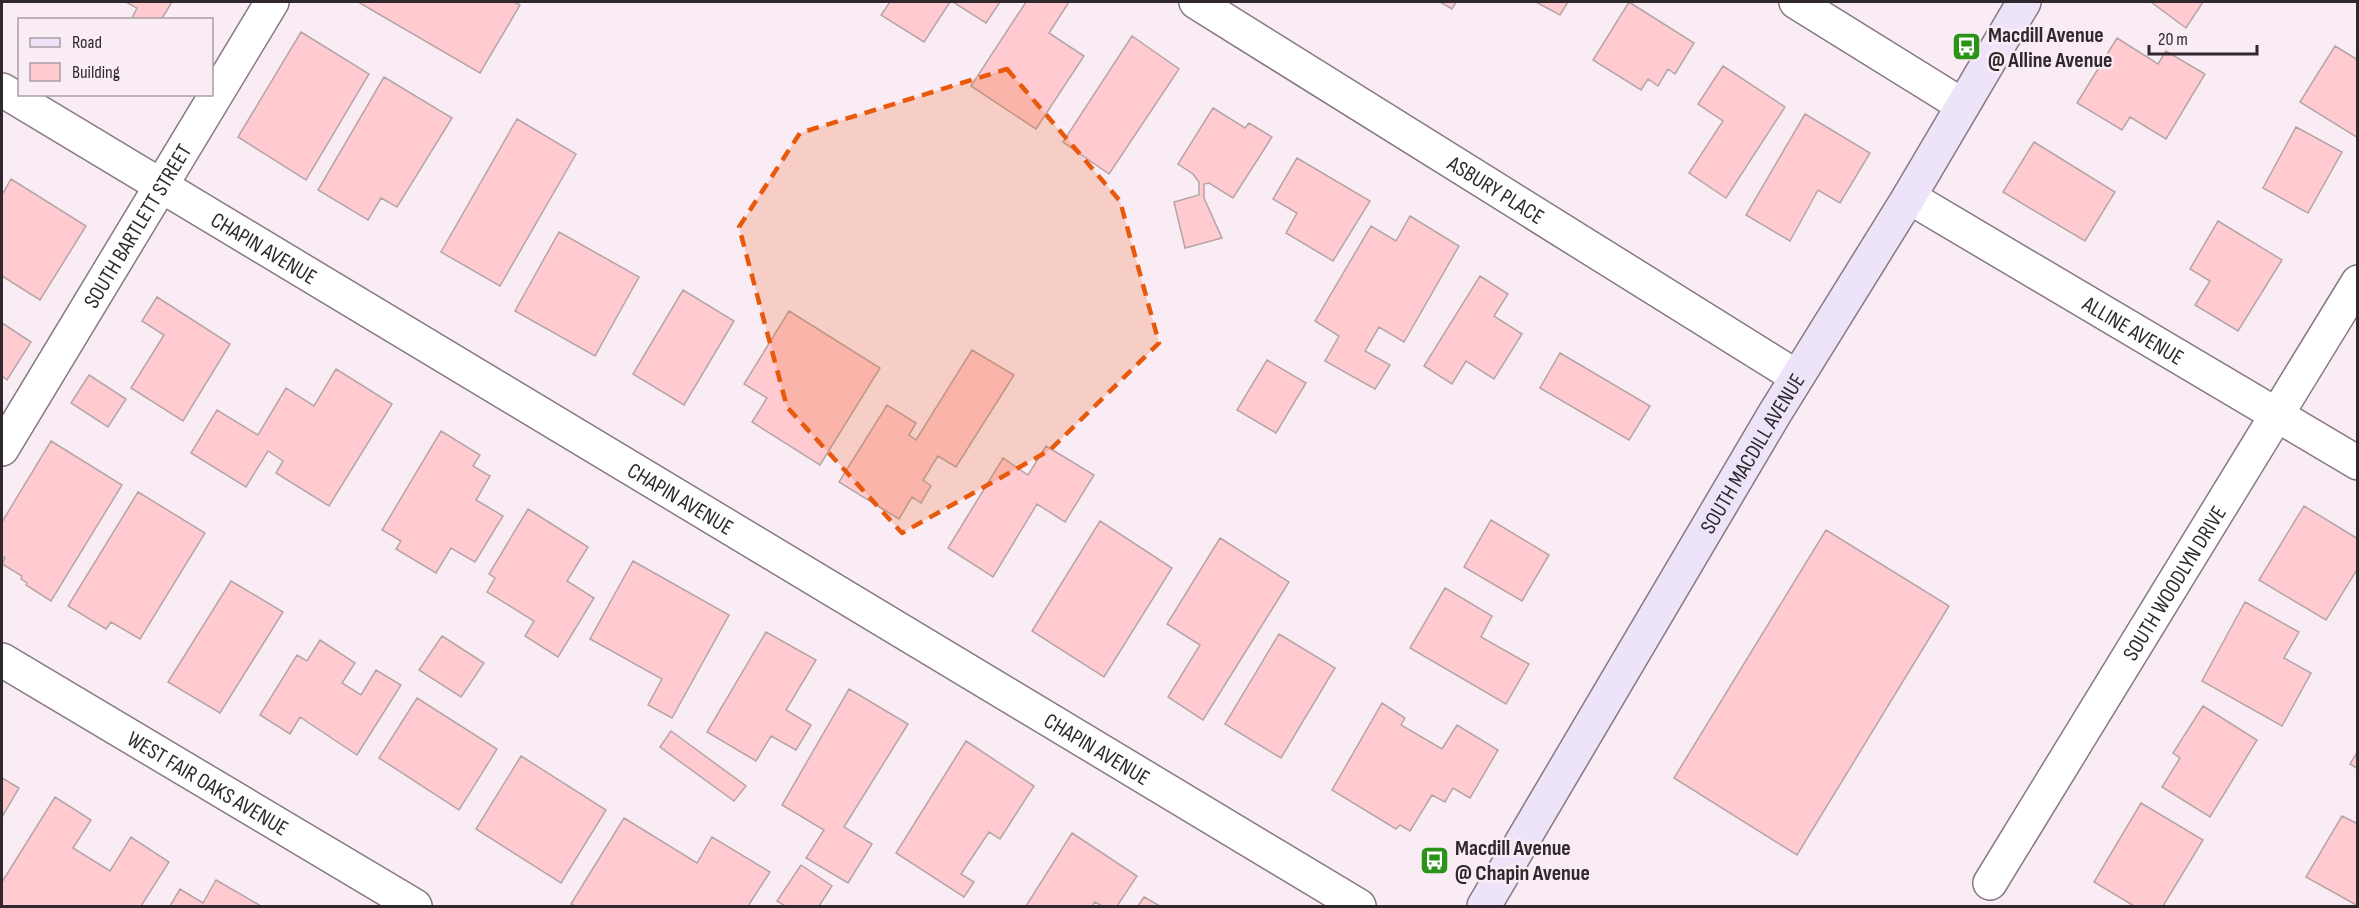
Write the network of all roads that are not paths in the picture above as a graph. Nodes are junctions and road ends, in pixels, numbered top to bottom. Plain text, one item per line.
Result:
1 (272, 2) edge
2 (1196, 2) edge
3 (1796, 2) edge
4 (2024, 2) edge
5 (2, 90) edge
6 (1962, 105) junction
7 (159, 184) junction
8 (1909, 197) junction
9 (2358, 282) edge
10 (1797, 377) junction
11 (2276, 413) junction
12 (2, 449) edge
13 (2358, 463) edge
14 (2, 660) edge
15 (1990, 882) dead end
16 (415, 906) edge
17 (1359, 906) edge
18 (1484, 906) edge

1 - 7 street, SOUTH BARTLETT STREET
2 - 10 street, ASBURY PLACE
3 - 6 street
4 - 6 street, SOUTH MACDILL AVENUE
5 - 7 street, CHAPIN AVENUE
6 - 8 street, SOUTH MACDILL AVENUE
7 - 12 street, SOUTH BARTLETT STREET
7 - 17 street, CHAPIN AVENUE
8 - 10 street, SOUTH MACDILL AVENUE
8 - 11 street, ALLINE AVENUE
9 - 11 street, SOUTH WOODLYN DRIVE
10 - 18 street, SOUTH MACDILL AVENUE
11 - 13 street, ALLINE AVENUE
11 - 15 street, SOUTH WOODLYN DRIVE
14 - 16 street, WEST FAIR OAKS AVENUE

